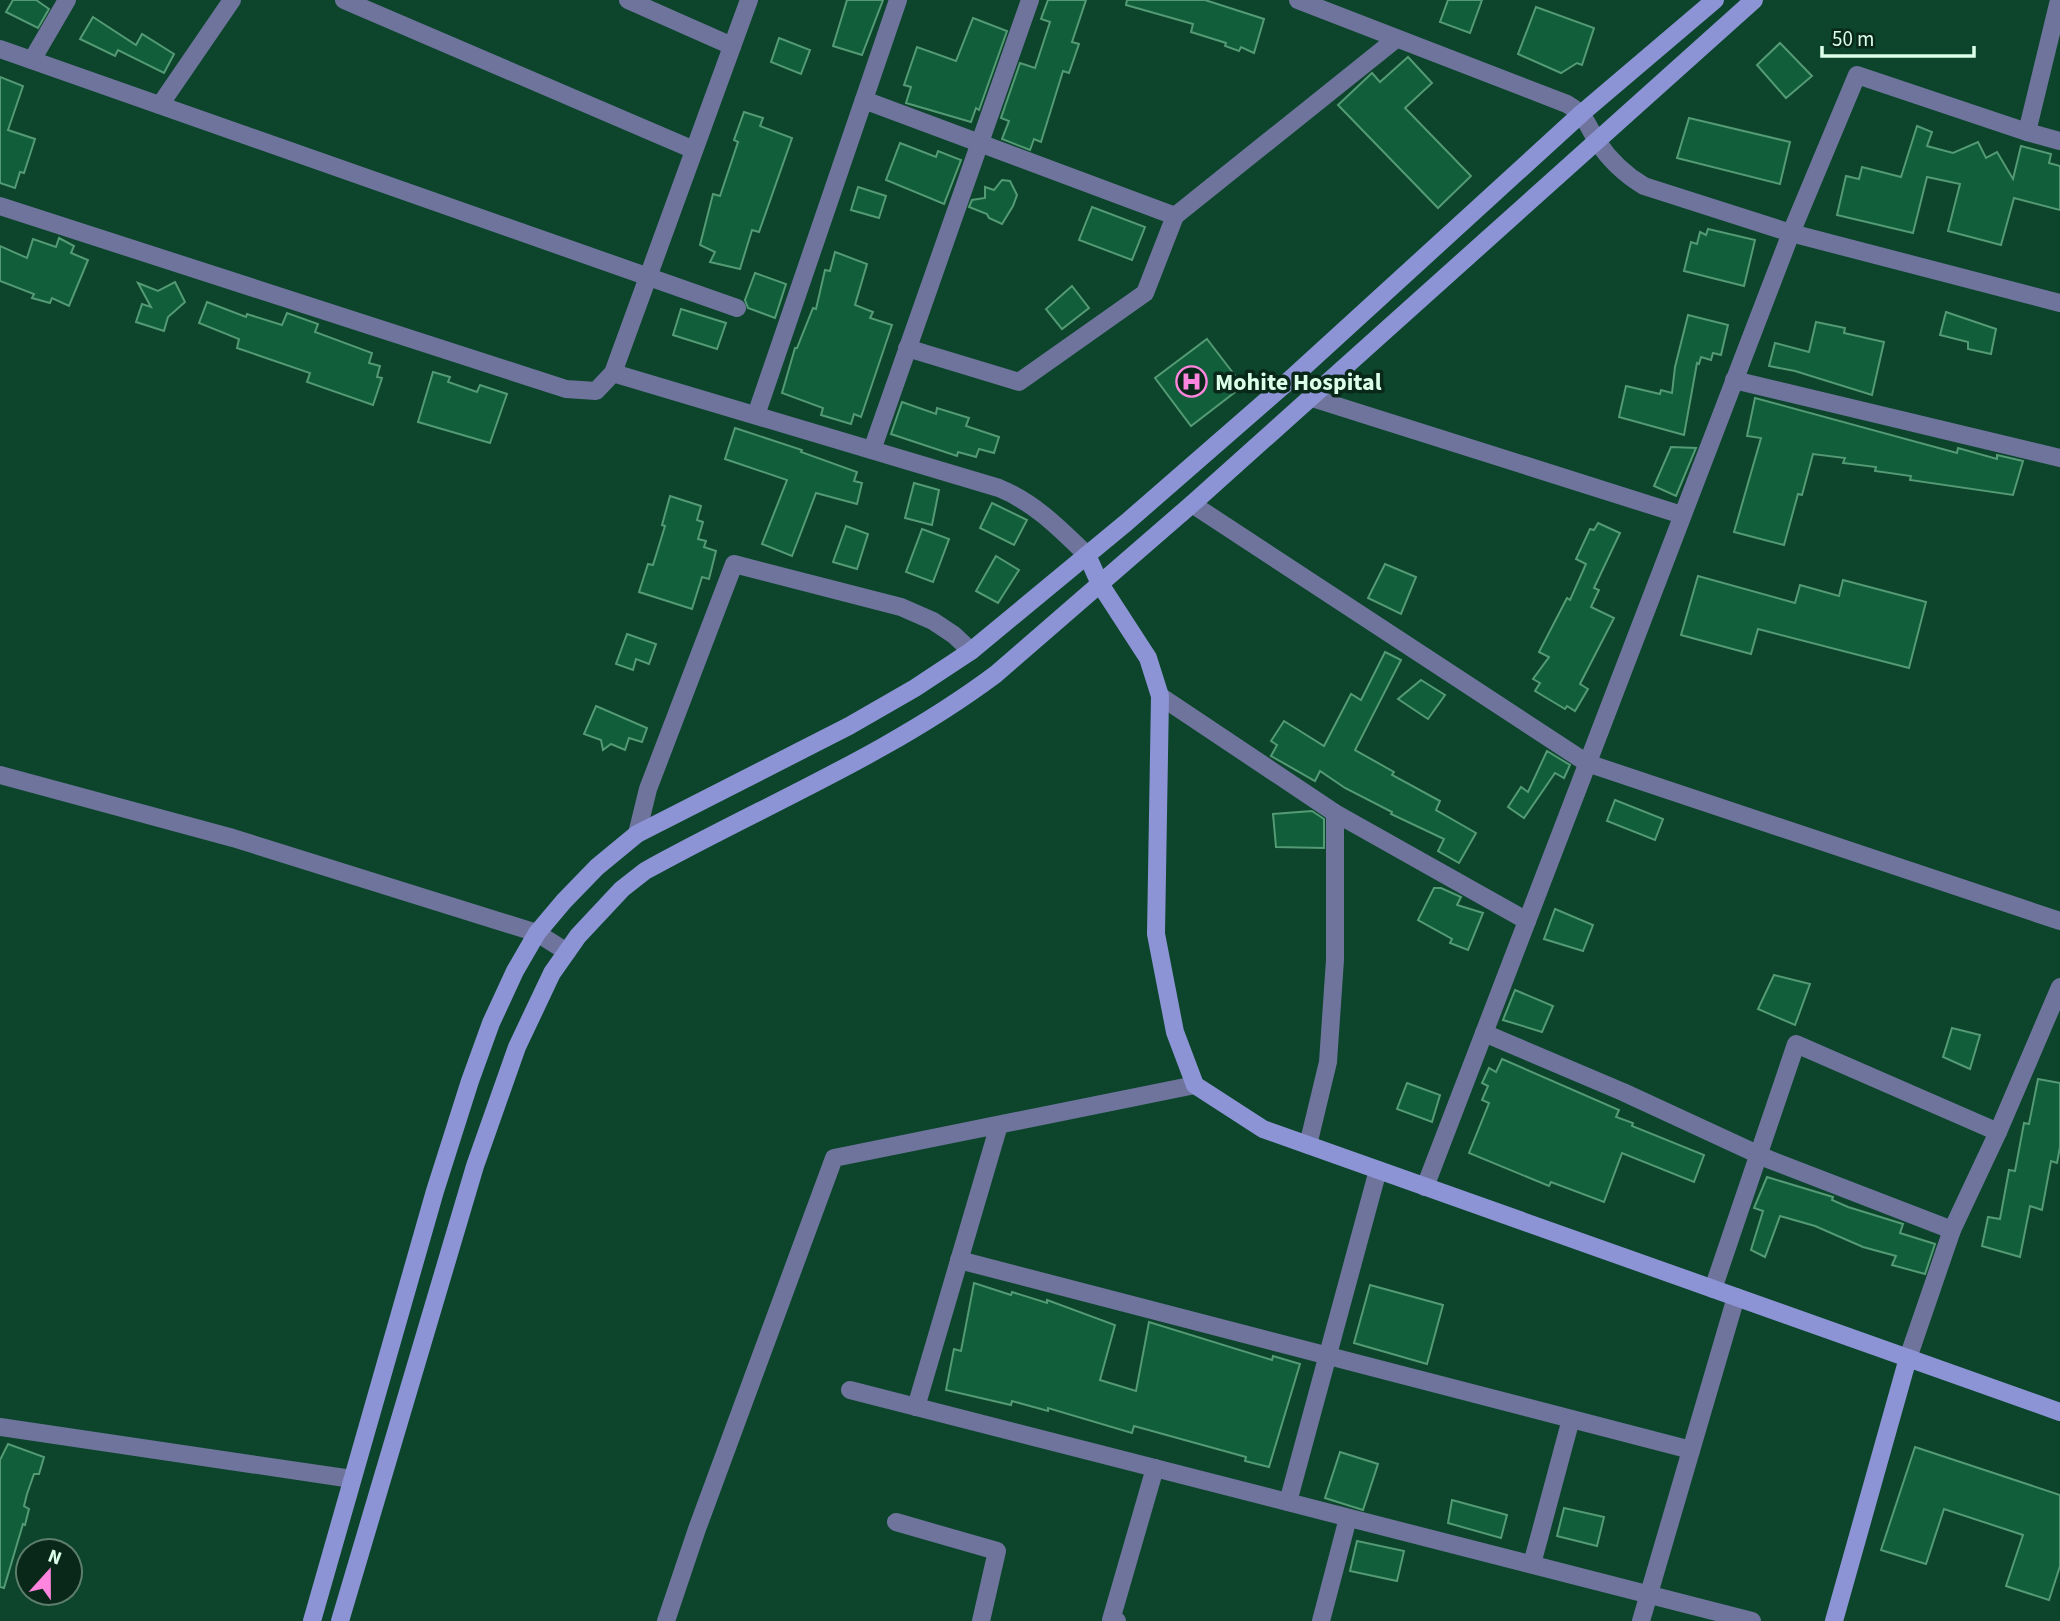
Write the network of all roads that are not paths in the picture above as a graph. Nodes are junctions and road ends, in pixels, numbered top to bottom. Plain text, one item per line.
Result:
1 (68, 0) edge
2 (232, 0) edge
3 (344, 0) edge
4 (628, 0) edge
5 (749, 0) edge
6 (898, 0) edge
7 (1030, 0) edge
8 (1298, 0) edge
9 (1754, 0) edge
10 (2059, 0) edge
11 (1711, 1) edge
12 (1396, 39) junction
13 (732, 46) junction
14 (0, 49) edge
15 (32, 60) junction
16 (864, 100) junction
17 (160, 105) junction
18 (1582, 113) junction
19 (2028, 132) junction
20 (1597, 141) junction
21 (2060, 141) edge
22 (980, 143) junction
23 (694, 150) junction
24 (0, 206) edge
25 (1175, 216) junction
26 (1791, 233) junction
27 (647, 278) junction
28 (2060, 303) edge
29 (737, 309) dead end
30 (907, 348) junction
31 (613, 373) junction
32 (1734, 380) junction
33 (1312, 398) junction
34 (756, 415) junction
35 (872, 450) junction
36 (2060, 458) edge
37 (1192, 505) junction
38 (1682, 515) junction
39 (1087, 555) junction
40 (1100, 584) junction
41 (971, 652) junction
42 (1160, 696) junction
43 (1587, 764) junction
44 (0, 775) edge
45 (1335, 813) junction
46 (637, 834) junction
47 (1527, 921) junction
48 (2060, 921) edge
49 (537, 933) junction
50 (567, 952) junction
51 (2060, 987) edge
52 (1484, 1033) junction
53 (1195, 1085) junction
54 (999, 1125) junction
55 (1998, 1132) junction
56 (1308, 1145) junction
57 (1758, 1154) junction
58 (1378, 1170) junction
59 (1425, 1187) junction
60 (1952, 1230) junction
61 (959, 1260) junction
62 (1713, 1289) junction
63 (1737, 1297) junction
64 (1328, 1356) junction
65 (1908, 1358) junction
66 (850, 1390) dead end
67 (916, 1407) junction
68 (2060, 1412) edge
69 (1571, 1419) junction
70 (0, 1427) edge
71 (1691, 1450) junction
72 (1155, 1468) junction
73 (352, 1479) junction
74 (1288, 1502) junction
75 (1348, 1518) junction
76 (896, 1522) dead end
77 (1532, 1564) junction
78 (1649, 1595) junction
79 (312, 1621) edge
80 (340, 1621) edge
81 (666, 1621) edge
82 (981, 1621) edge
83 (1116, 1621) edge
84 (1321, 1621) edge
85 (1641, 1621) edge
86 (1752, 1621) edge
87 (1834, 1621) edge

1 - 15 street
2 - 17 street
3 - 23 street
4 - 13 street
5 - 13 street
6 - 16 street
7 - 22 street
8 - 12 street
9 - 20 main road
10 - 19 street
11 - 18 main road
12 - 18 street
12 - 25 street
13 - 23 street
14 - 15 street
15 - 17 street
16 - 22 street
16 - 34 street
17 - 27 street
18 - 20 street
18 - 39 main road
19 - 21 street
19 - 26 street
20 - 26 street
20 - 33 main road
22 - 25 street
22 - 30 street
23 - 27 street
24 - 31 street
25 - 30 street
26 - 28 street
26 - 32 street
27 - 29 street
27 - 31 street
30 - 35 street
31 - 34 street
32 - 36 street
32 - 38 street
33 - 37 main road
33 - 38 street
34 - 35 street
35 - 39 street
37 - 40 main road
37 - 43 street
38 - 43 street
39 - 40 main road
39 - 41 main road
40 - 42 main road
40 - 50 main road
41 - 46 main road
41 - 46 street
42 - 45 street
42 - 53 main road
43 - 47 street
43 - 48 street
44 - 49 street
45 - 47 street
45 - 56 street
46 - 49 main road
47 - 52 street
49 - 50 street
49 - 73 main road
50 - 80 main road
51 - 55 street
52 - 57 street
52 - 59 street
53 - 54 street
53 - 56 main road
54 - 61 street
54 - 81 street
55 - 57 street
55 - 60 street
56 - 58 main road
57 - 60 street
57 - 62 street
58 - 59 main road
58 - 64 street
59 - 62 main road
60 - 65 street
61 - 64 street
61 - 67 street
62 - 63 main road
63 - 65 main road
63 - 71 street
64 - 69 street
64 - 74 street
65 - 68 main road
65 - 87 main road
66 - 67 street
67 - 72 street
69 - 71 street
69 - 77 street
70 - 73 street
71 - 78 street
72 - 74 street
72 - 83 street
73 - 79 main road
74 - 75 street
75 - 77 street
75 - 84 street
76 - 82 street
77 - 78 street
78 - 85 street
78 - 86 street

